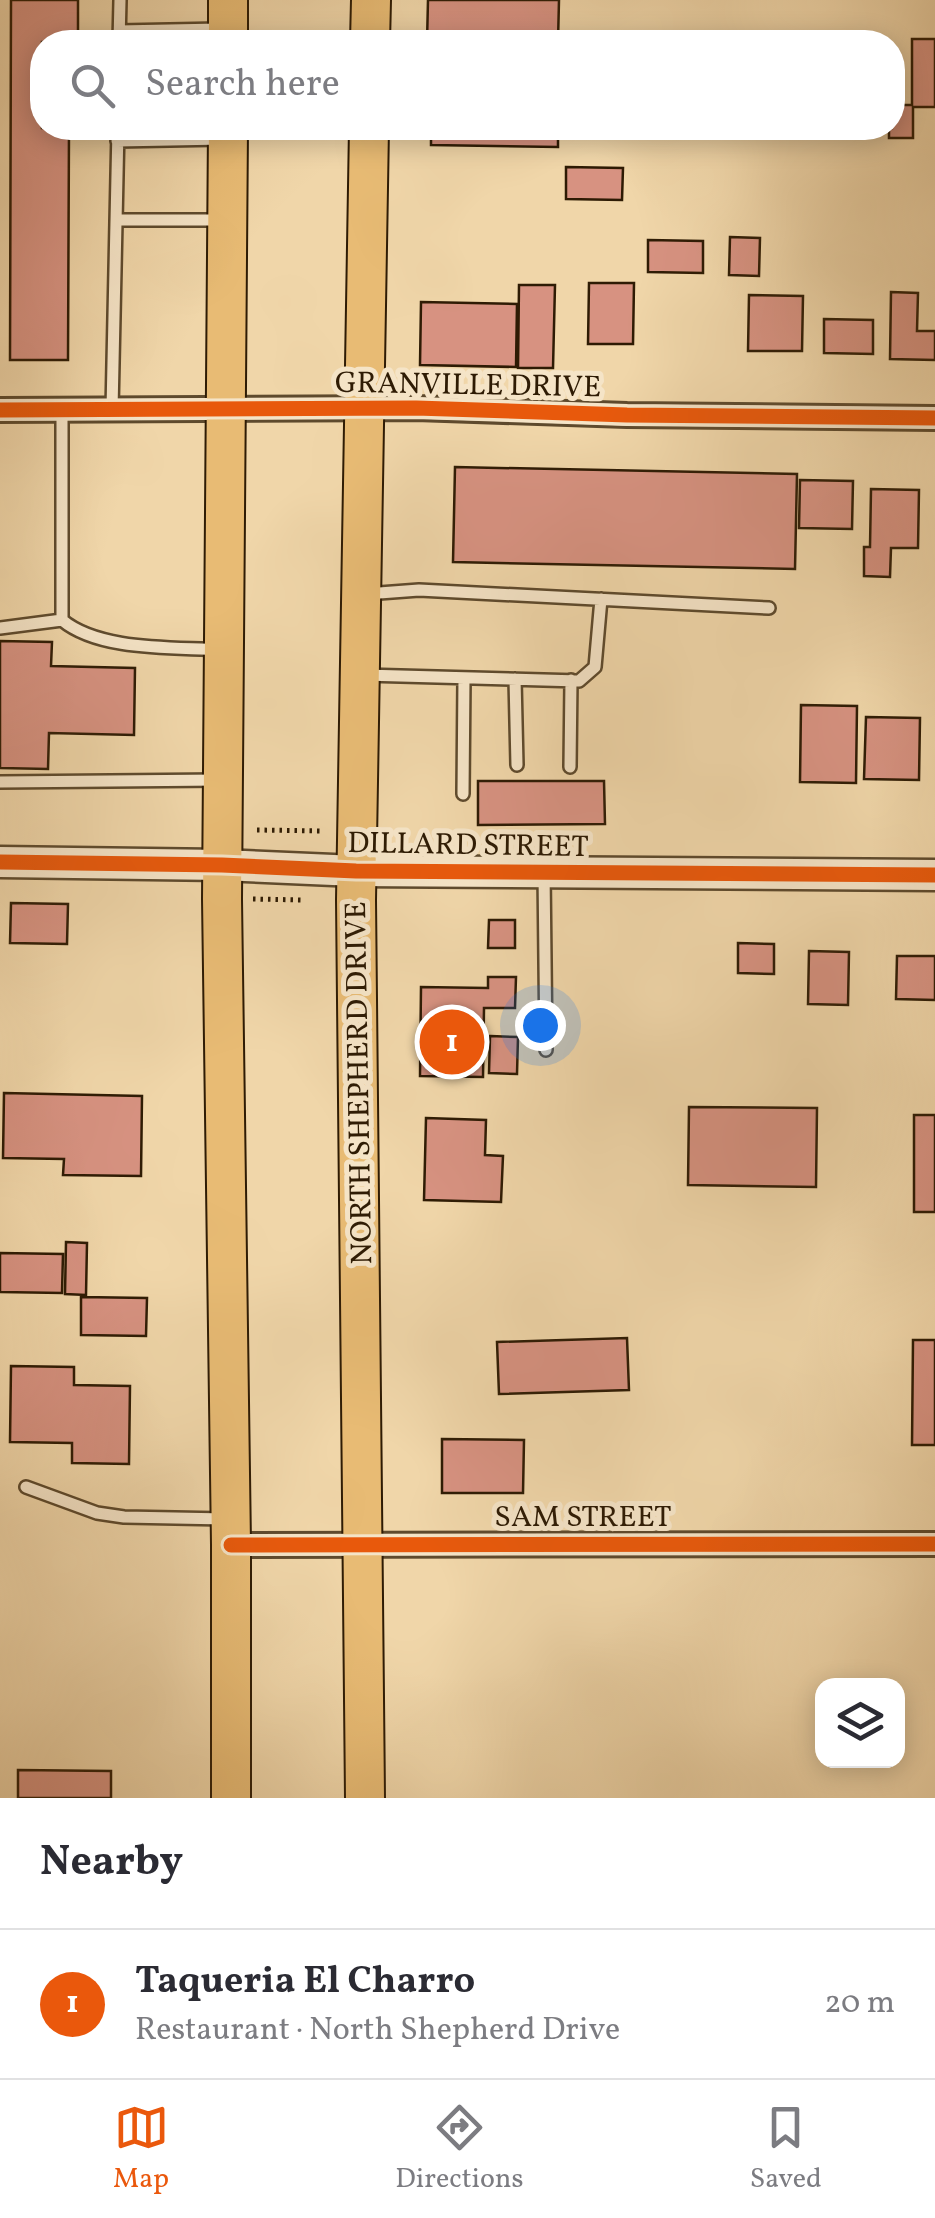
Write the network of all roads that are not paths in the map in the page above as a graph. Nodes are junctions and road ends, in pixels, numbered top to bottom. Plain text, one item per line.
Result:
1 (120, 0) edge
2 (371, 0) edge
3 (228, 24) edge
4 (119, 30) edge
5 (178, 30) edge
6 (370, 30) edge
7 (118, 140) edge
8 (228, 140) edge
9 (369, 140) edge
10 (116, 220) junction
11 (228, 220) junction
12 (364, 408) junction
13 (227, 409) junction
14 (0, 410) edge
15 (62, 410) junction
16 (112, 410) junction
17 (935, 418) edge
18 (361, 594) junction
19 (600, 599) junction
20 (769, 608) dead end
21 (62, 620) junction
22 (0, 628) edge
23 (224, 650) junction
24 (360, 675) junction
25 (464, 678) junction
26 (515, 679) junction
27 (571, 680) junction
28 (516, 765) dead end
29 (570, 768) dead end
30 (224, 780) junction
31 (0, 782) edge
32 (463, 794) dead end
33 (0, 862) edge
34 (222, 865) junction
35 (356, 871) junction
36 (544, 872) junction
37 (935, 876) edge
38 (546, 1050) dead end
39 (26, 1488) dead end
40 (231, 1532) junction
41 (363, 1542) junction
42 (935, 1544) edge
43 (230, 1798) edge
44 (365, 1798) edge

1 - 4 lane
2 - 6 main road
3 - 5 lane
7 - 10 lane
8 - 11 main road
9 - 12 main road, NORTH SHEPHERD DRIVE
10 - 11 lane
10 - 16 lane
11 - 13 main road
12 - 13 street, GRANVILLE DRIVE
12 - 17 street, GRANVILLE DRIVE
12 - 18 main road, NORTH SHEPHERD DRIVE
13 - 16 street, GRANVILLE DRIVE
13 - 23 main road
14 - 15 street, GRANVILLE DRIVE
15 - 16 street, GRANVILLE DRIVE
15 - 21 lane
18 - 19 lane
18 - 24 main road, NORTH SHEPHERD DRIVE
19 - 20 lane
19 - 27 lane
21 - 22 lane
21 - 23 lane
23 - 30 main road
24 - 25 lane
24 - 35 main road, NORTH SHEPHERD DRIVE
25 - 26 lane
25 - 32 lane
26 - 27 lane
26 - 28 lane
27 - 29 lane
30 - 31 lane
30 - 34 main road
33 - 34 street, DILLARD STREET
34 - 35 street, DILLARD STREET
34 - 40 main road
35 - 36 street, DILLARD STREET
35 - 41 main road, NORTH SHEPHERD DRIVE
36 - 37 street, DILLARD STREET
36 - 38 lane
39 - 40 lane
40 - 41 street, SAM STREET
40 - 43 main road
41 - 42 street, SAM STREET
41 - 44 main road, NORTH SHEPHERD DRIVE

